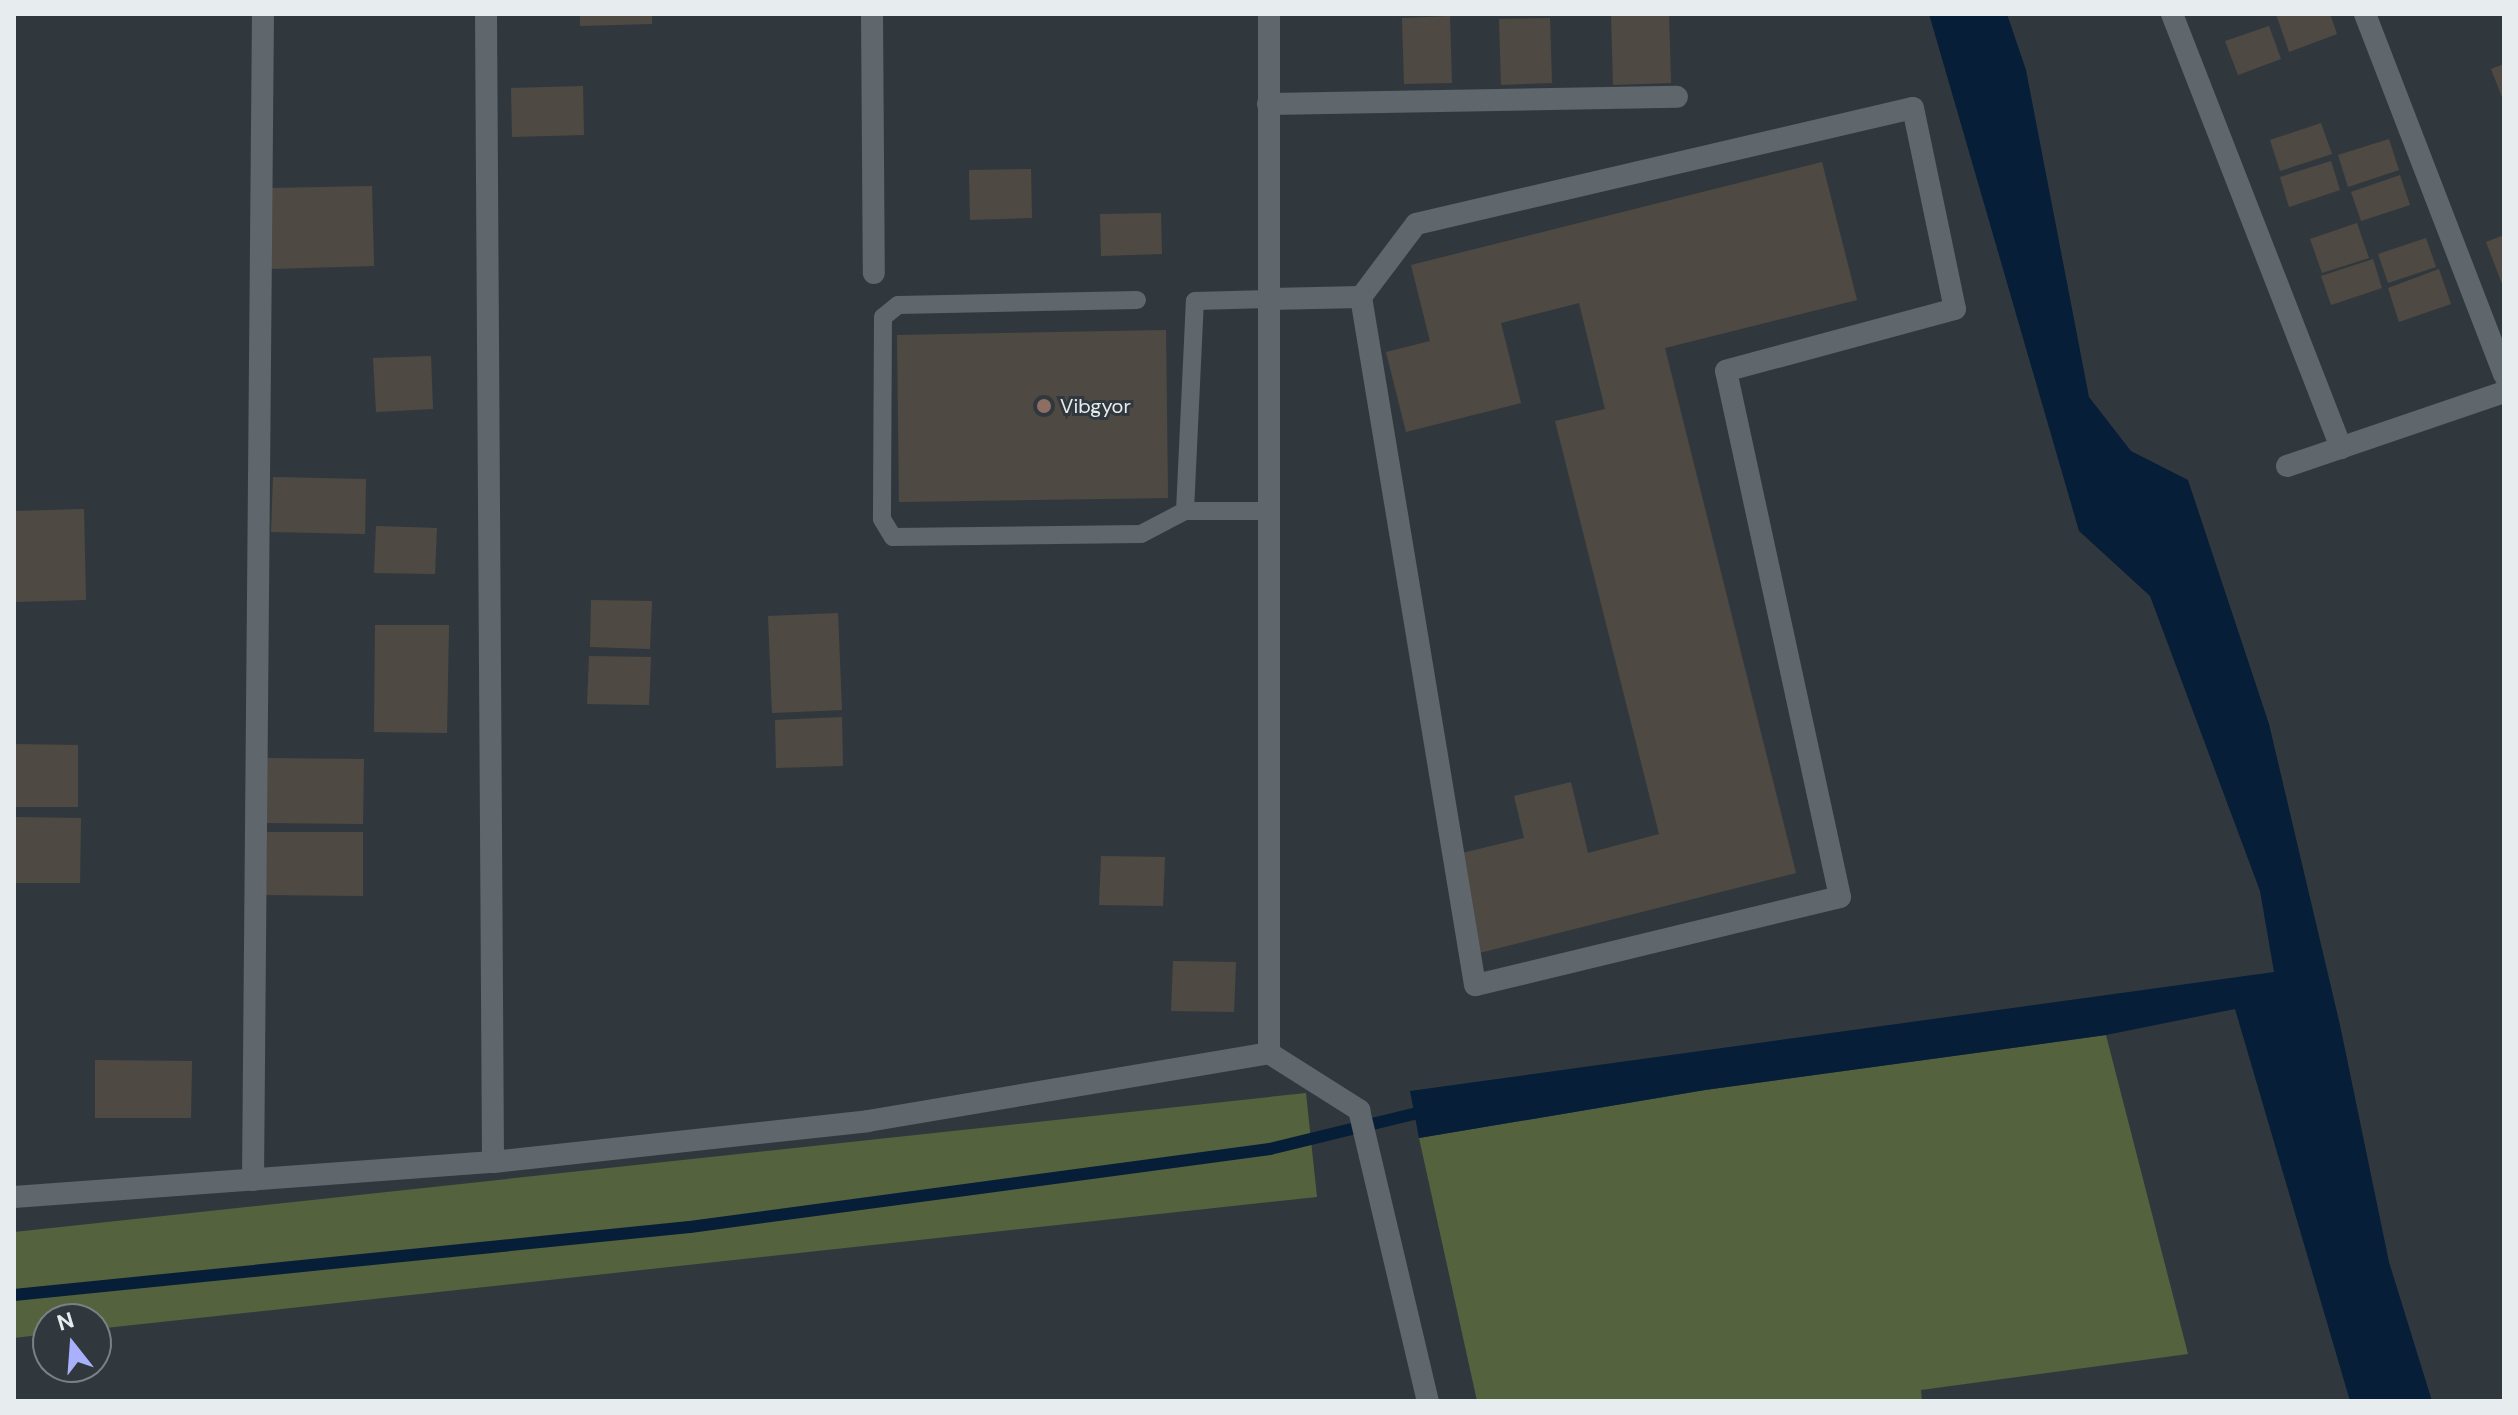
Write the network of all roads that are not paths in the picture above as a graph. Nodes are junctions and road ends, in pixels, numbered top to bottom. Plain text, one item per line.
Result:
1 (263, 14) edge
2 (486, 14) edge
3 (872, 14) edge
4 (1269, 14) edge
5 (2172, 14) edge
6 (2365, 14) edge
7 (1677, 97) dead end
8 (1268, 104) junction
9 (874, 273) dead end
10 (1361, 297) junction
11 (1269, 299) junction
12 (1137, 300) dead end
13 (2504, 375) edge
14 (2504, 392) edge
15 (2341, 448) junction
16 (2287, 466) dead end
17 (1185, 511) junction
18 (1268, 511) junction
19 (1269, 1053) junction
20 (493, 1162) junction
21 (253, 1180) junction
22 (14, 1197) edge
23 (1428, 1401) edge

1 - 21 street
2 - 20 street
3 - 9 street
4 - 8 street
5 - 15 street
6 - 13 street
7 - 8 street
8 - 11 street
10 - 10 street
10 - 11 street
11 - 17 lane
11 - 18 street
12 - 17 lane
14 - 15 street
15 - 16 street
17 - 18 lane
18 - 19 street
19 - 20 street
19 - 23 street
20 - 21 street
21 - 22 street

